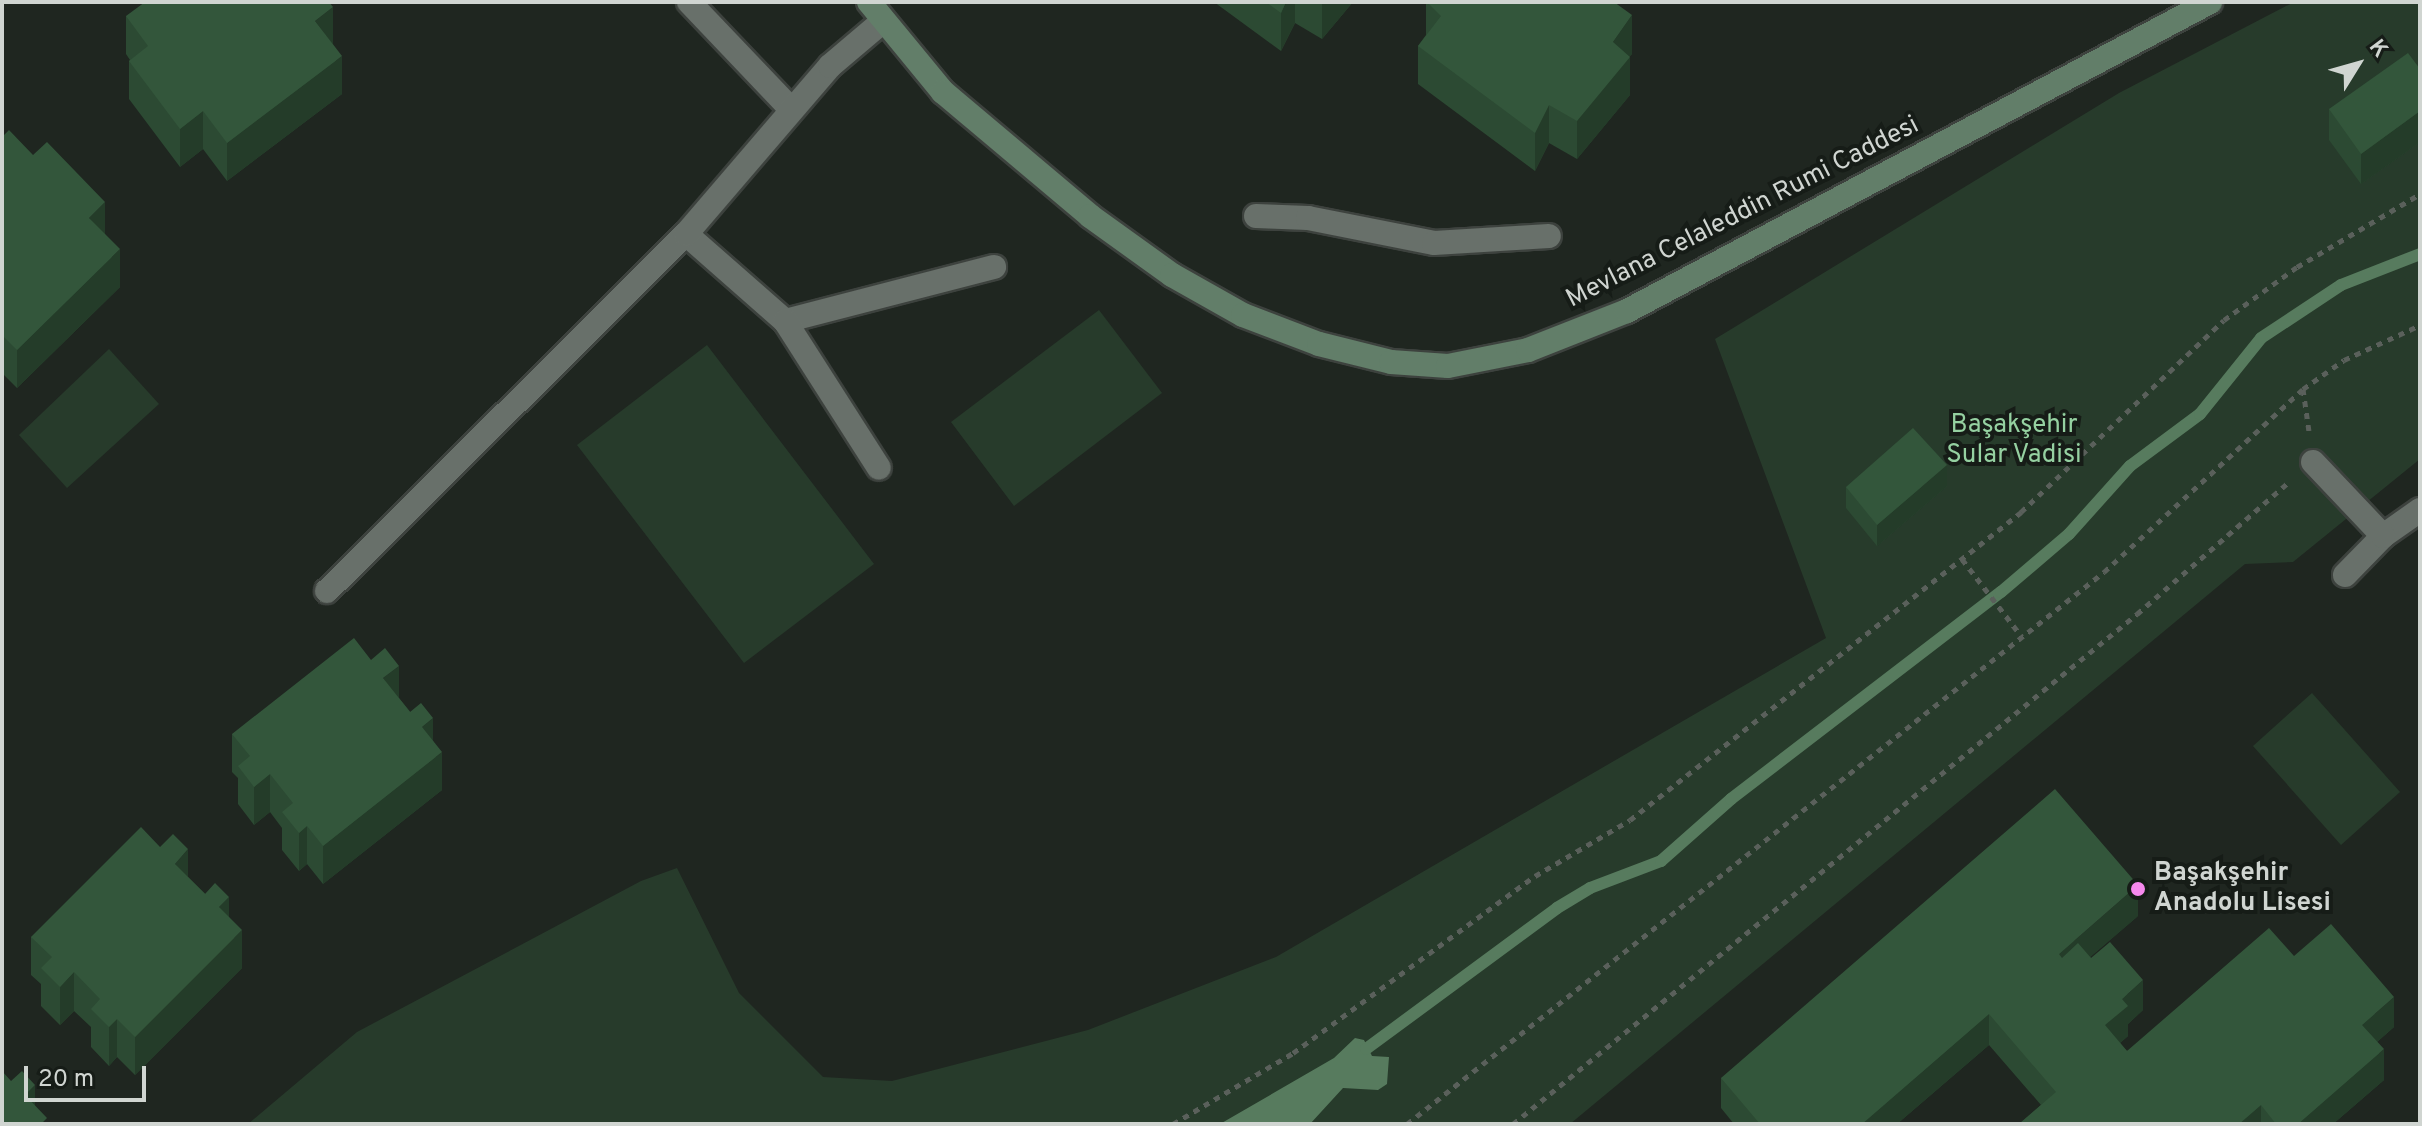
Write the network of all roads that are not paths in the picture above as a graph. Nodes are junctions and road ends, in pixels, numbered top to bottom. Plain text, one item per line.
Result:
1 (689, 2) edge
2 (2210, 2) edge
3 (876, 12) edge
4 (791, 109) junction
5 (1256, 216) dead end
6 (686, 234) junction
7 (1549, 236) dead end
8 (994, 267) dead end
9 (785, 321) junction
10 (2313, 462) road end
11 (879, 468) dead end
12 (2420, 510) edge
13 (2383, 536) junction
14 (2345, 575) dead end
15 (327, 591) dead end

1 - 4 street
2 - 3 street, Mevlana Celaleddin Rumi Caddesi
3 - 4 street
4 - 6 street
5 - 7 street
6 - 9 street
6 - 15 street
8 - 9 street
9 - 11 street
10 - 13 street
12 - 13 street
13 - 14 street

